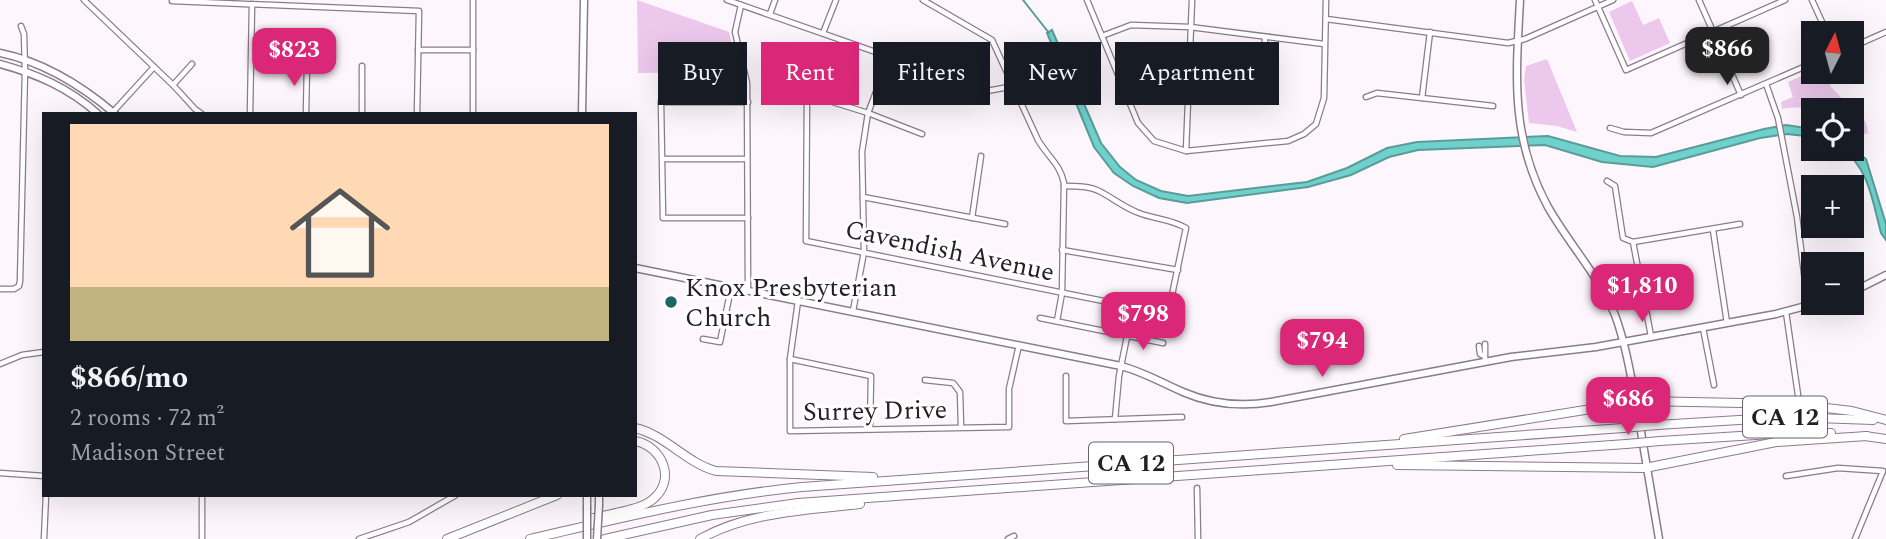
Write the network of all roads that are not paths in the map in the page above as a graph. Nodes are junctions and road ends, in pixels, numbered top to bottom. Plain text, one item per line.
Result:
1 (83, 0) edge
2 (354, 0) edge
3 (473, 0) edge
4 (584, 0) edge
5 (727, 0) edge
6 (775, 0) edge
7 (835, 0) edge
8 (923, 0) edge
9 (1087, 0) edge
10 (1192, 0) edge
11 (1326, 0) edge
12 (1520, 0) edge
13 (1595, 0) edge
14 (1613, 0) edge
15 (1699, 0) edge
16 (1785, 0) edge
17 (1812, 0) edge
18 (172, 1) edge
19 (252, 4) junction
20 (741, 5) junction
21 (1598, 7) junction
22 (354, 9) junction
23 (770, 14) junction
24 (1326, 19) junction
25 (1822, 21) edge
26 (21, 26) dead end
27 (1190, 27) junction
28 (1430, 32) junction
29 (1712, 32) junction
30 (1886, 32) edge
31 (823, 33) junction
32 (1102, 36) junction
33 (1265, 37) junction
34 (1518, 41) junction
35 (1189, 42) edge
36 (1265, 42) edge
37 (1864, 42) edge
38 (1324, 44) junction
39 (418, 50) junction
40 (473, 50) junction
41 (0, 52) edge
42 (873, 52) edge
43 (24, 59) junction
44 (0, 64) edge
45 (192, 64) dead end
46 (307, 64) dead end
47 (1004, 65) edge
48 (362, 66) dead end
49 (154, 68) junction
50 (1801, 68) edge
51 (25, 71) junction
52 (1766, 84) junction
53 (173, 85) junction
54 (1741, 95) junction
55 (1366, 97) dead end
56 (873, 98) edge
57 (1422, 98) junction
58 (748, 102) junction
59 (1023, 105) edge
60 (1187, 105) edge
61 (1493, 106) dead end
62 (96, 112) edge
63 (112, 112) edge
64 (114, 112) edge
65 (199, 112) edge
66 (250, 112) edge
67 (306, 112) edge
68 (362, 112) edge
69 (417, 112) edge
70 (473, 112) edge
71 (582, 112) edge
72 (867, 113) junction
73 (1610, 128) dead end
74 (922, 135) dead end
75 (1186, 150) junction
76 (981, 156) dead end
77 (663, 159) junction
78 (746, 159) junction
79 (1607, 181) dead end
80 (1063, 186) junction
81 (863, 197) junction
82 (748, 218) junction
83 (972, 218) junction
84 (1005, 224) dead end
85 (1740, 224) dead end
86 (1713, 230) junction
87 (1633, 242) junction
88 (1062, 250) junction
89 (1801, 252) edge
90 (864, 253) junction
91 (637, 268) edge
92 (1178, 270) junction
93 (1886, 275) edge
94 (1864, 286) edge
95 (731, 288) junction
96 (0, 289) edge
97 (748, 291) junction
98 (1062, 293) junction
99 (798, 301) junction
100 (1133, 307) junction
101 (1801, 308) edge
102 (853, 312) junction
103 (1786, 312) junction
104 (1040, 318) dead end
105 (1058, 321) junction
106 (1727, 323) junction
107 (1703, 327) junction
108 (1128, 336) junction
109 (1651, 336) junction
110 (703, 339) dead end
111 (1623, 342) junction
112 (1163, 343) dead end
113 (1019, 344) junction
114 (1482, 345) dead end
115 (42, 352) edge
116 (790, 359) junction
117 (1485, 359) junction
118 (0, 364) edge
119 (1121, 366) junction
120 (1066, 376) dead end
121 (925, 380) dead end
122 (1714, 385) dead end
123 (1798, 395) dead end
124 (1635, 401) junction
125 (1182, 417) dead end
126 (1115, 419) junction
127 (1886, 421) edge
128 (961, 427) junction
129 (637, 429) edge
130 (870, 429) junction
131 (1867, 436) junction
132 (1886, 439) edge
133 (637, 442) edge
134 (1361, 446) junction
135 (1360, 463) junction
136 (1647, 468) junction
137 (0, 473) edge
138 (42, 476) edge
139 (1786, 476) dead end
140 (900, 480) junction
141 (1197, 488) dead end
142 (916, 495) junction
143 (46, 497) edge
144 (202, 497) edge
145 (453, 497) edge
146 (552, 497) edge
147 (587, 497) edge
148 (599, 497) edge
149 (548, 535) junction
150 (1014, 536) dead end
151 (44, 539) edge
152 (202, 539) edge
153 (359, 539) edge
154 (447, 539) edge
155 (530, 539) edge
156 (587, 539) edge
157 (597, 539) edge
158 (605, 539) edge
159 (700, 539) edge
160 (1008, 539) edge
161 (1198, 539) edge
162 (1660, 539) edge
163 (1855, 539) edge

1 - 49 street
2 - 22 street
3 - 40 street
4 - 71 main road
5 - 20 street
6 - 23 street
7 - 31 street
8 - 47 street
9 - 32 street
10 - 27 street
11 - 24 street
12 - 34 main road
13 - 21 street
14 - 21 street
15 - 29 street
16 - 29 street
17 - 25 street
18 - 19 street
19 - 22 street
19 - 66 street
20 - 23 street
20 - 58 street
21 - 29 street
21 - 34 street
22 - 39 street
23 - 31 street
24 - 28 street
24 - 38 street
26 - 43 street
27 - 32 street
27 - 33 street
27 - 35 street
28 - 34 street
28 - 57 street
29 - 54 street
30 - 37 street
31 - 42 street
32 - 75 street
33 - 36 street
33 - 38 street
34 - 111 main road
38 - 75 street
39 - 40 street
39 - 69 street
40 - 70 street
41 - 43 main road
43 - 51 street
43 - 63 main road
44 - 51 main road
45 - 53 street
46 - 67 street
48 - 68 street
49 - 53 street
49 - 64 street
50 - 52 street
51 - 62 main road
51 - 96 street
52 - 54 street
52 - 89 street
53 - 65 street
54 - 73 street
55 - 57 street
56 - 72 street
57 - 61 street
58 - 77 street
58 - 78 street
59 - 80 street
60 - 75 street
72 - 74 street
72 - 81 street
72 - 90 street, Cavendish Avenue
76 - 83 street
77 - 78 street
77 - 82 street
78 - 82 street
79 - 87 street
80 - 88 street
80 - 92 street
81 - 83 street
81 - 90 street
82 - 97 street
83 - 84 street
85 - 86 street
86 - 87 street
86 - 106 street
87 - 109 street
88 - 92 street
88 - 98 street
90 - 98 street, Cavendish Avenue
90 - 102 street
91 - 95 main road
92 - 100 street, Cavendish Avenue
93 - 94 main road
95 - 97 main road
95 - 110 street
97 - 99 main road
98 - 100 street, Cavendish Avenue
98 - 105 street
99 - 102 main road
99 - 116 street, Surrey Drive
100 - 108 street
101 - 103 main road
102 - 113 main road
103 - 106 main road
103 - 123 street
104 - 105 street
105 - 108 street
106 - 107 main road
107 - 109 main road
107 - 122 street
108 - 112 street
108 - 119 street
109 - 111 main road
111 - 117 main road
111 - 124 main road
113 - 119 main road
113 - 128 street, Surrey Drive
114 - 117 street
115 - 118 street
116 - 130 street
116 - 130 street, Surrey Drive
117 - 119 main road
119 - 126 street
120 - 126 street
121 - 128 street
124 - 127 highway
124 - 134 highway
124 - 136 main road
125 - 126 street
127 - 134 highway, CA 12, bridge
128 - 130 street, Surrey Drive
129 - 140 highway
131 - 132 highway, CA 12
131 - 135 highway, CA 12, bridge
131 - 136 highway
133 - 149 highway
134 - 140 highway, CA 12
135 - 136 highway
135 - 142 highway, CA 12
136 - 162 main road
137 - 138 street
139 - 163 street
140 - 149 highway, CA 12
141 - 161 street
142 - 158 highway, CA 12
142 - 159 highway
143 - 151 street
144 - 152 street
145 - 153 street
146 - 154 highway
147 - 156 main road, bridge
148 - 157 main road, bridge
149 - 155 highway, CA 12
150 - 160 street

